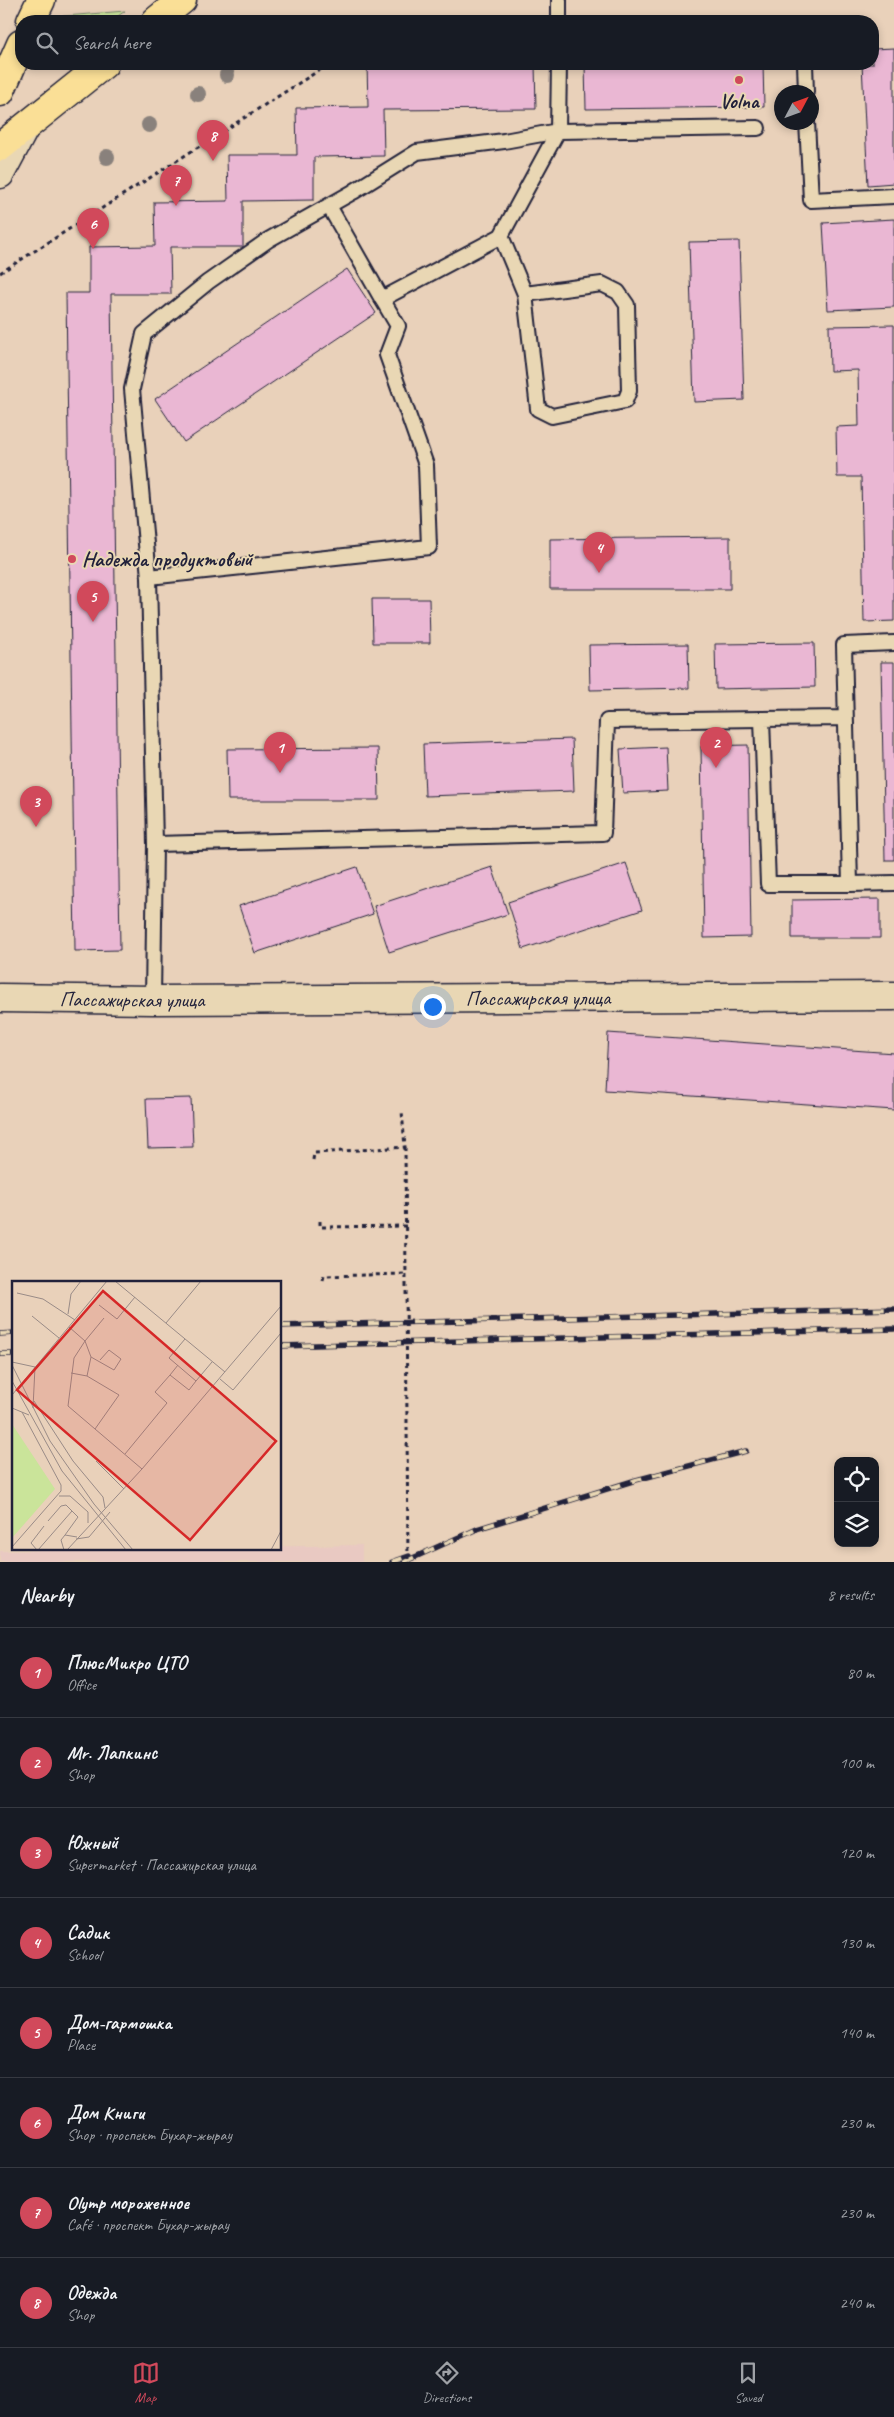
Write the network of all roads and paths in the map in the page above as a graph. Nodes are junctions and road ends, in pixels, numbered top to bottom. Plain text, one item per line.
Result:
1 (41, 0) edge
2 (182, 0) edge
3 (559, 0) edge
4 (34, 15) edge
5 (163, 15) edge
6 (559, 15) edge
7 (15, 58) edge
8 (97, 70) edge
9 (320, 70) edge
10 (559, 70) edge
11 (805, 70) edge
12 (806, 85) edge
13 (0, 92) edge
14 (758, 128) dead end
15 (24, 129) junction
16 (807, 130) edge
17 (558, 131) junction
18 (0, 147) edge
19 (0, 174) edge
20 (894, 196) edge
21 (329, 206) junction
22 (501, 236) junction
23 (0, 273) edge
24 (525, 294) junction
25 (382, 299) junction
26 (149, 577) junction
27 (894, 643) edge
28 (844, 718) junction
29 (762, 719) junction
30 (155, 844) junction
31 (894, 883) edge
32 (850, 884) junction
33 (894, 996) edge
34 (0, 998) edge
35 (153, 1000) junction
36 (402, 1111) dead end
37 (405, 1147) junction
38 (313, 1160) dead end
39 (320, 1221) dead end
40 (406, 1226) junction
41 (407, 1274) junction
42 (323, 1280) dead end
43 (408, 1562) edge

1 - 4 main road
2 - 5 main road
3 - 6 lane
7 - 13 main road
8 - 15 main road
9 - 23 path
10 - 17 lane
11 - 12 lane
14 - 17 lane
15 - 18 main road
15 - 19 street
16 - 20 lane
17 - 21 lane
17 - 22 lane
21 - 25 lane
21 - 26 lane
22 - 24 lane
22 - 25 lane
24 - 24 lane
25 - 26 lane
26 - 30 lane
27 - 28 lane
28 - 29 lane
28 - 32 lane
29 - 30 lane
29 - 32 lane
30 - 35 lane
31 - 32 lane
33 - 35 street, Пассажирская улица
34 - 35 street, Пассажирская улица
36 - 37 path
37 - 38 path
37 - 40 path, bridge
39 - 40 path
40 - 41 path, bridge
41 - 42 path
41 - 43 path, bridge

